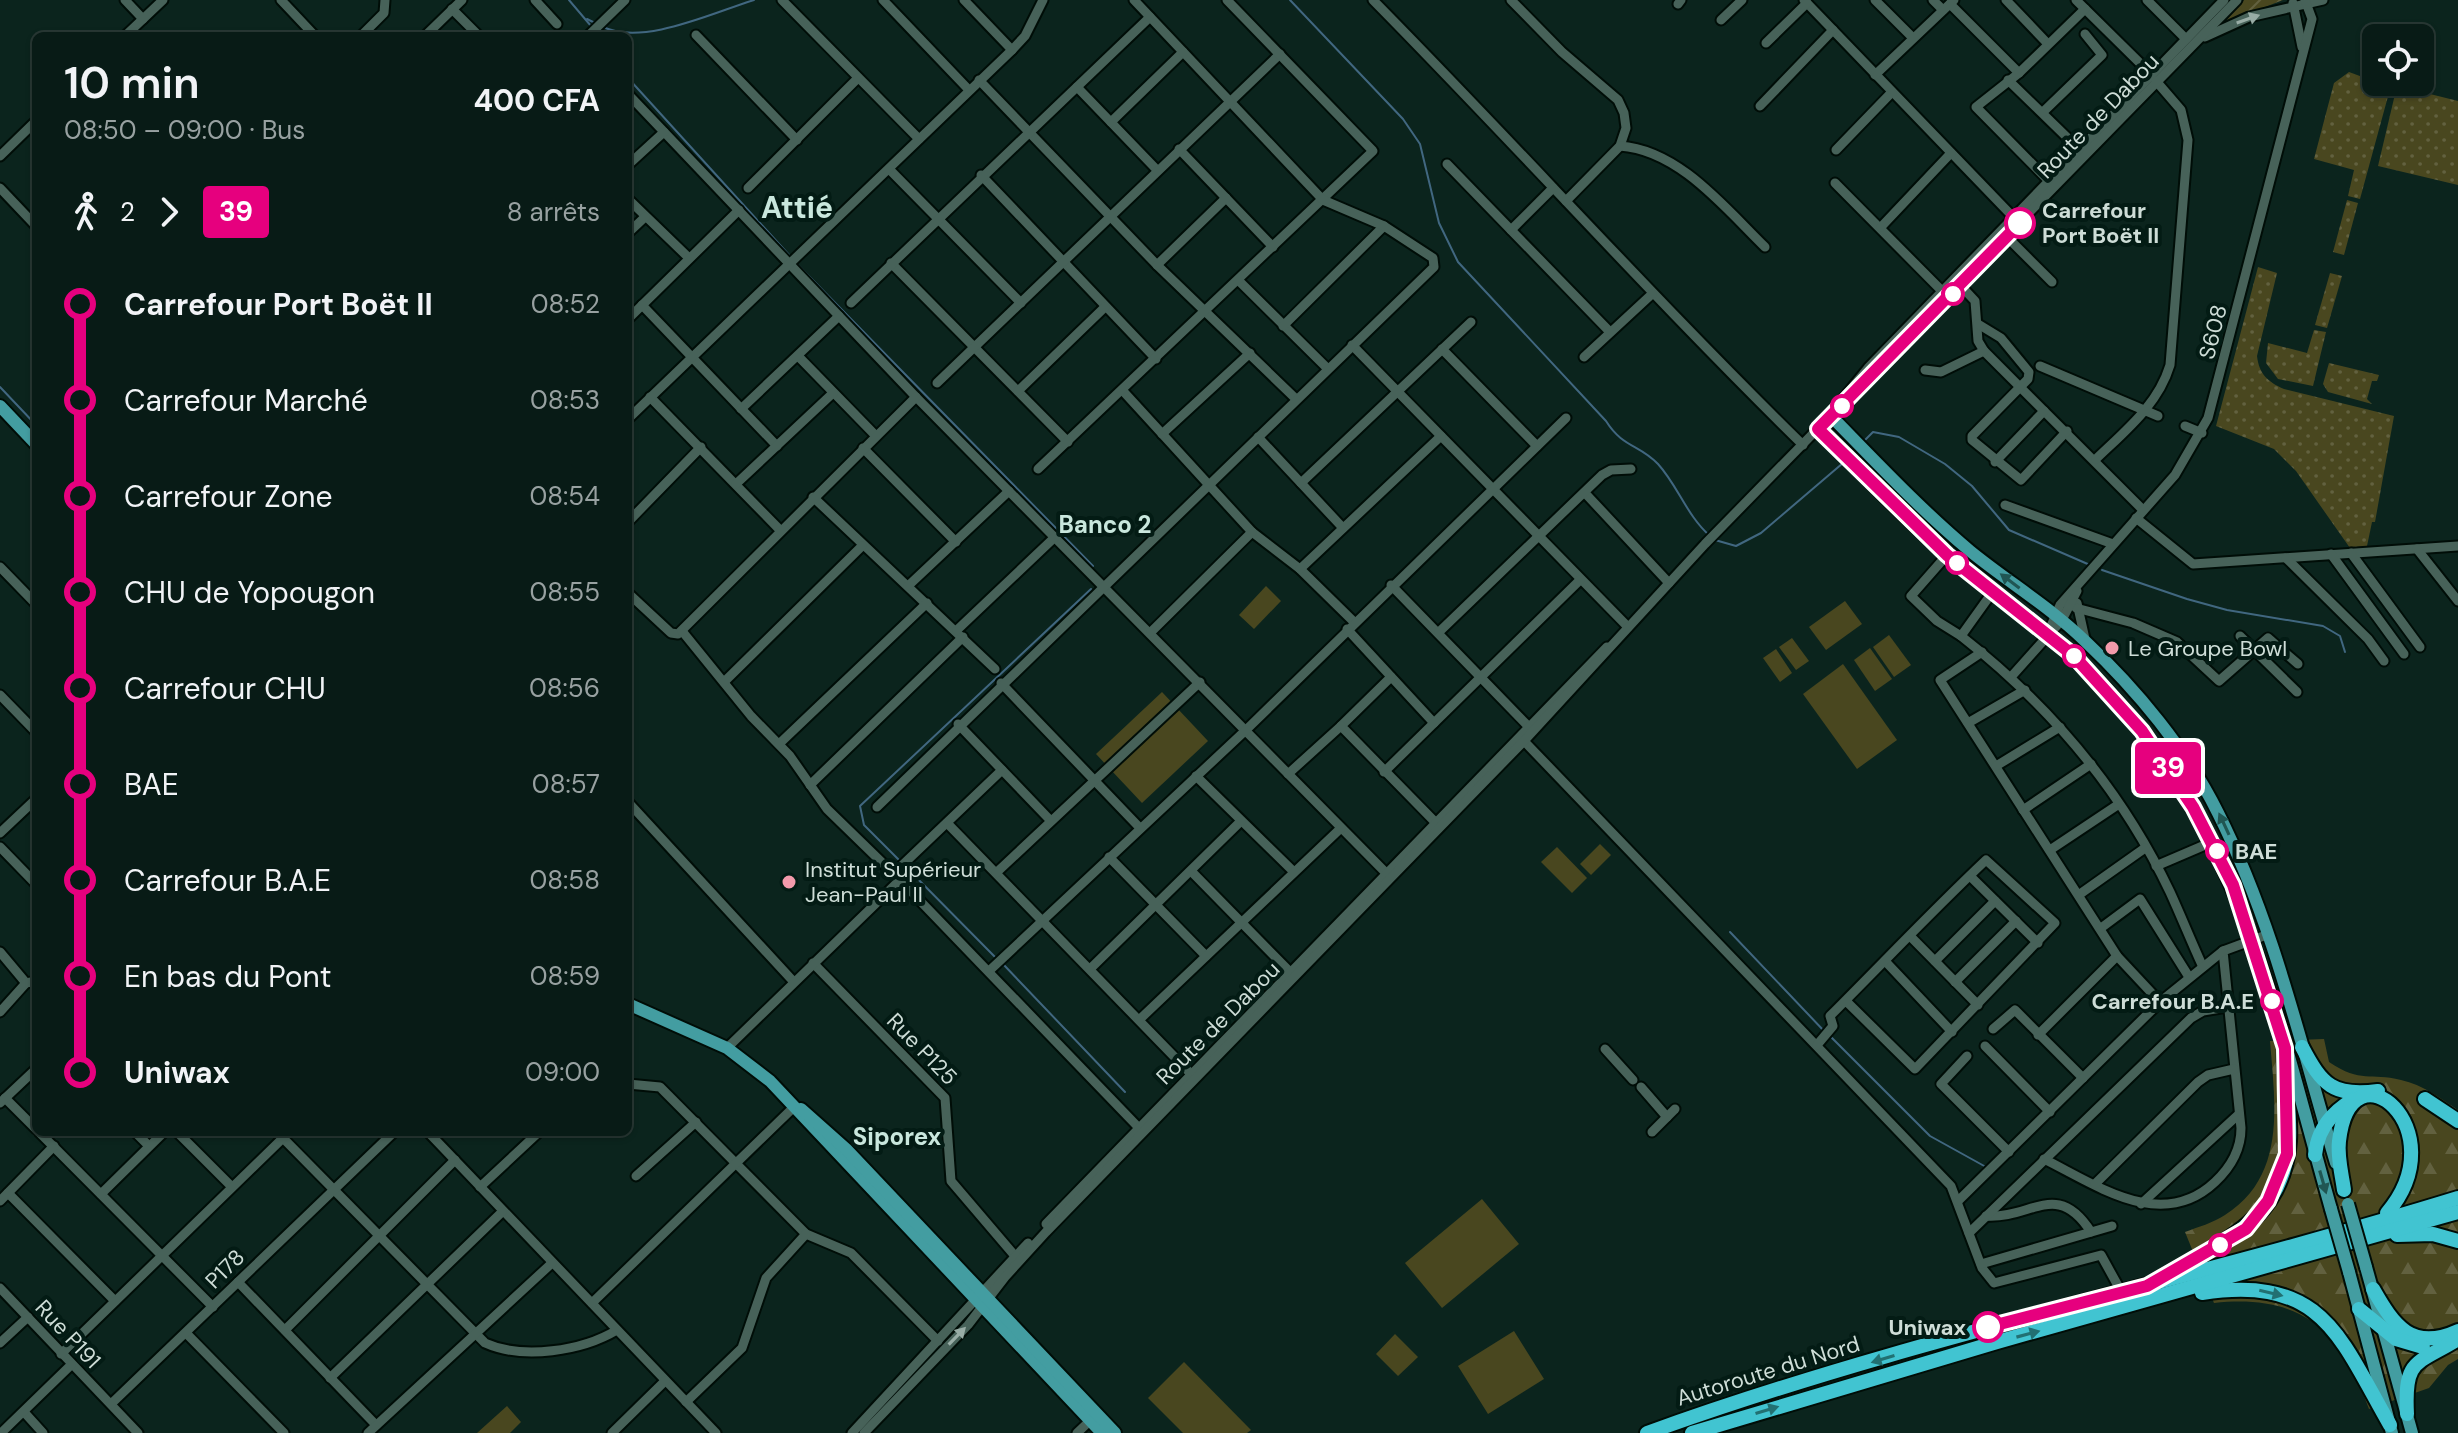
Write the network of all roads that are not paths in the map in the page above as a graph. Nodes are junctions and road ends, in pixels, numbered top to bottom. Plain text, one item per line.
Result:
1 (125, 0) edge
2 (163, 0) edge
3 (281, 0) edge
4 (385, 0) edge
5 (462, 0) edge
6 (535, 0) edge
7 (625, 0) edge
8 (883, 0) edge
9 (964, 0) edge
10 (1043, 0) edge
11 (1134, 0) edge
12 (1227, 0) edge
13 (1373, 0) edge
14 (1511, 0) edge
15 (1742, 0) edge
16 (1875, 0) edge
17 (1933, 0) edge
18 (2006, 0) edge
19 (2076, 0) edge
20 (2147, 0) edge
21 (2208, 0) edge
22 (2224, 0) edge
23 (2237, 0) edge
24 (2325, 0) edge
25 (782, 1) edge
26 (2306, 1) edge
27 (1809, 2) edge
28 (2293, 3) edge
29 (1949, 5) edge
30 (2216, 8) junction
31 (452, 9) junction
32 (2085, 9) junction
33 (1150, 17) junction
34 (143, 19) junction
35 (2312, 19) junction
36 (1721, 20) dead end
37 (557, 24) dead end
38 (306, 26) junction
39 (1833, 30) junction
40 (129, 32) edge
41 (300, 32) edge
42 (311, 32) edge
43 (365, 32) edge
44 (429, 32) edge
45 (475, 32) edge
46 (592, 32) edge
47 (2085, 34) dead end
48 (696, 35) dead end
49 (1913, 38) junction
50 (2189, 42) junction
51 (1766, 43) dead end
52 (2048, 44) junction
53 (2303, 49) junction
54 (1012, 50) junction
55 (1183, 52) junction
56 (1280, 54) junction
57 (2019, 73) junction
58 (1875, 75) junction
59 (858, 78) junction
60 (2154, 78) junction
61 (979, 80) junction
62 (2008, 80) junction
63 (1077, 87) junction
64 (969, 90) junction
65 (1892, 92) junction
66 (632, 98) edge
67 (1230, 100) junction
68 (1760, 106) dead end
69 (2043, 112) junction
70 (1111, 122) junction
71 (32, 125) edge
72 (664, 132) junction
73 (1028, 132) junction
74 (919, 139) junction
75 (797, 140) junction
76 (1620, 146) junction
77 (1179, 149) junction
78 (2079, 149) junction
79 (1836, 150) dead end
80 (1951, 153) junction
81 (0, 156) edge
82 (632, 161) edge
83 (1447, 164) dead end
84 (889, 169) junction
85 (1157, 170) junction
86 (981, 175) junction
87 (2049, 181) junction
88 (1835, 183) dead end
89 (0, 188) edge
90 (748, 188) dead end
91 (1553, 188) junction
92 (1226, 198) junction
93 (1323, 200) junction
94 (1566, 201) junction
95 (632, 203) edge
96 (739, 210) junction
97 (645, 217) junction
98 (937, 217) junction
99 (1109, 217) junction
100 (2016, 220) junction
101 (32, 222) edge
102 (1384, 226) junction
103 (1881, 227) junction
104 (632, 229) edge
105 (1511, 230) junction
106 (2007, 237) junction
107 (1273, 247) junction
108 (1765, 247) dead end
109 (689, 258) junction
110 (793, 261) junction
111 (891, 263) junction
112 (1062, 263) junction
113 (1157, 265) junction
114 (1238, 280) junction
115 (2052, 282) dead end
116 (1961, 286) junction
117 (1943, 292) junction
118 (1652, 294) junction
119 (851, 303) dead end
120 (1021, 303) junction
121 (642, 305) junction
122 (1105, 307) junction
123 (1205, 311) junction
124 (632, 315) edge
125 (839, 316) junction
126 (1471, 322) dead end
127 (1978, 324) junction
128 (1283, 326) junction
129 (1610, 332) junction
130 (1352, 345) junction
131 (973, 348) junction
132 (1442, 349) junction
133 (1984, 351) junction
134 (1250, 353) junction
135 (692, 356) junction
136 (798, 356) junction
137 (1584, 357) dead end
138 (1156, 359) junction
139 (2040, 366) dead end
140 (1327, 368) junction
141 (1925, 370) dead end
142 (937, 383) dead end
143 (2019, 388) junction
144 (1018, 391) junction
145 (1123, 391) junction
146 (1396, 391) junction
147 (833, 393) junction
148 (650, 397) junction
149 (916, 397) junction
150 (1296, 399) junction
151 (0, 406) edge
152 (741, 409) junction
153 (2044, 411) junction
154 (2145, 411) junction
155 (632, 415) edge
156 (1831, 416) junction
157 (2158, 416) dead end
158 (1566, 418) dead end
159 (2185, 426) dead end
160 (1818, 429) junction
161 (2067, 431) junction
162 (2202, 433) junction
163 (1162, 434) junction
164 (876, 436) junction
165 (1441, 436) junction
166 (1258, 437) junction
167 (32, 440) edge
168 (1068, 442) junction
169 (1803, 445) junction
170 (777, 446) junction
171 (1537, 446) junction
172 (701, 447) junction
173 (863, 448) junction
174 (2096, 459) junction
175 (1995, 462) junction
176 (1038, 469) dead end
177 (1631, 469) dead end
178 (1207, 483) junction
179 (1301, 483) junction
180 (736, 484) junction
181 (1494, 489) junction
182 (1009, 491) junction
183 (1585, 493) junction
184 (813, 497) junction
185 (1914, 498) junction
186 (2005, 505) dead end
187 (1901, 512) junction
188 (2140, 514) junction
189 (632, 518) edge
190 (1343, 528) junction
191 (779, 529) junction
192 (1252, 532) junction
193 (1538, 536) junction
194 (1055, 537) junction
195 (956, 542) junction
196 (2113, 544) junction
197 (862, 546) junction
198 (2458, 546) edge
199 (2417, 549) junction
200 (2351, 553) junction
201 (2331, 554) junction
202 (1947, 555) junction
203 (2286, 558) junction
204 (0, 567) edge
205 (1300, 569) junction
206 (1580, 580) junction
207 (1669, 583) junction
208 (1391, 585) junction
209 (2080, 585) junction
210 (908, 586) junction
211 (1103, 587) junction
212 (1994, 590) junction
213 (32, 600) edge
214 (632, 600) edge
215 (2458, 601) edge
216 (927, 603) junction
217 (2076, 608) junction
218 (2058, 616) junction
219 (1350, 626) junction
220 (1628, 627) junction
221 (682, 631) junction
222 (1151, 632) junction
223 (1439, 632) junction
224 (960, 633) junction
225 (2048, 633) junction
226 (1961, 636) junction
227 (2240, 636) dead end
228 (2086, 642) junction
229 (1613, 643) junction
230 (2420, 647) dead end
231 (1982, 652) junction
232 (2255, 652) junction
233 (2404, 654) dead end
234 (2384, 661) dead end
235 (2298, 664) dead end
236 (995, 669) dead end
237 (1391, 677) junction
238 (1481, 677) junction
239 (2011, 677) junction
240 (724, 682) junction
241 (1200, 682) junction
242 (1001, 683) junction
243 (2025, 690) junction
244 (2297, 692) dead end
245 (0, 695) edge
246 (32, 723) edge
247 (1434, 723) junction
248 (1968, 723) junction
249 (958, 724) junction
250 (1341, 726) junction
251 (1529, 727) junction
252 (2060, 727) junction
253 (1247, 729) junction
254 (1524, 741) junction
255 (779, 744) junction
256 (2091, 764) junction
257 (1996, 766) junction
258 (1002, 770) junction
259 (1384, 772) junction
260 (1288, 774) junction
261 (1196, 776) junction
262 (1092, 782) junction
263 (810, 785) junction
264 (32, 803) edge
265 (2119, 804) junction
266 (632, 806) edge
267 (877, 807) dead end
268 (2023, 810) junction
269 (1051, 821) junction
270 (1241, 821) junction
271 (947, 823) junction
272 (1436, 823) junction
273 (1140, 828) junction
274 (1341, 828) junction
275 (0, 833) edge
276 (2212, 842) junction
277 (0, 847) edge
278 (2145, 848) junction
279 (2050, 850) junction
280 (1109, 857) junction
281 (2156, 866) junction
282 (1191, 871) junction
283 (1294, 872) junction
284 (996, 873) junction
285 (897, 876) junction
286 (1390, 876) junction
287 (1971, 877) junction
288 (2248, 877) junction
289 (32, 880) edge
290 (2233, 885) junction
291 (2080, 894) junction
292 (1995, 901) junction
293 (1157, 905) junction
294 (1041, 919) junction
295 (2016, 921) junction
296 (1241, 922) junction
297 (2101, 928) junction
298 (2269, 934) junction
299 (1911, 937) junction
300 (2253, 939) junction
301 (2038, 943) junction
302 (2223, 951) junction
303 (0, 952) edge
304 (1206, 956) junction
305 (2117, 956) junction
306 (1885, 961) junction
307 (1935, 961) junction
308 (813, 963) junction
309 (2202, 965) junction
310 (5, 966) edge
311 (1090, 969) junction
312 (989, 971) junction
313 (1292, 974) junction
314 (2189, 977) junction
315 (793, 981) junction
316 (31, 982) edge
317 (1955, 982) junction
318 (1846, 1001) junction
319 (2160, 1002) junction
320 (1978, 1005) junction
321 (632, 1006) edge
322 (2227, 1007) junction
323 (0, 1012) edge
324 (1139, 1020) junction
325 (1993, 1029) dead end
326 (1952, 1032) junction
327 (2038, 1035) junction
328 (1817, 1045) junction
329 (1985, 1046) dead end
330 (2302, 1047) junction
331 (727, 1048) junction
332 (2285, 1048) junction
333 (1605, 1049) dead end
334 (1967, 1056) dead end
335 (2234, 1069) junction
336 (32, 1073) edge
337 (1193, 1076) junction
338 (2083, 1078) junction
339 (632, 1084) edge
340 (2393, 1089) dead end
341 (2366, 1092) junction
342 (2413, 1094) dead end
343 (2, 1101) edge
344 (795, 1106) junction
345 (1675, 1109) dead end
346 (2050, 1112) junction
347 (2239, 1114) junction
348 (1667, 1117) junction
349 (2458, 1121) edge
350 (696, 1122) junction
351 (2324, 1124) junction
352 (2439, 1124) dead end
353 (32, 1125) edge
354 (1140, 1130) junction
355 (1652, 1132) dead end
356 (44, 1136) edge
357 (139, 1136) edge
358 (160, 1136) edge
359 (181, 1136) edge
360 (279, 1136) edge
361 (281, 1136) edge
362 (390, 1136) edge
363 (432, 1136) edge
364 (535, 1136) edge
365 (54, 1146) junction
366 (149, 1146) junction
367 (2009, 1152) junction
368 (2315, 1155) junction
369 (2044, 1159) junction
370 (455, 1160) junction
371 (738, 1163) junction
372 (636, 1176) dead end
373 (2095, 1184) junction
374 (232, 1187) junction
375 (480, 1187) junction
376 (333, 1191) junction
377 (2420, 1192) dead end
378 (101, 1194) junction
379 (4, 1197) edge
380 (2346, 1197) junction
381 (2458, 1198) edge
382 (1958, 1201) junction
383 (2141, 1204) junction
384 (502, 1212) junction
385 (2458, 1212) edge
386 (1986, 1216) junction
387 (2373, 1221) junction
388 (2112, 1226) dead end
389 (2091, 1232) junction
390 (1969, 1233) junction
391 (806, 1234) junction
392 (378, 1235) junction
393 (2365, 1239) junction
394 (2458, 1241) edge
395 (162, 1254) junction
396 (1015, 1256) junction
397 (552, 1263) junction
398 (1981, 1264) junction
399 (238, 1282) junction
400 (425, 1284) junction
401 (2147, 1286) junction
402 (0, 1288) edge
403 (2373, 1289) junction
404 (2122, 1293) junction
405 (980, 1300) junction
406 (115, 1301) junction
407 (592, 1303) junction
408 (2138, 1304) junction
409 (213, 1307) junction
410 (2359, 1309) junction
411 (28, 1317) junction
412 (285, 1330) junction
413 (617, 1330) junction
414 (2383, 1331) junction
415 (2458, 1331) edge
416 (186, 1333) junction
417 (475, 1334) junction
418 (2458, 1339) edge
419 (938, 1341) junction
420 (0, 1343) edge
421 (2443, 1346) junction
422 (61, 1354) junction
423 (71, 1365) junction
424 (330, 1378) junction
425 (665, 1381) junction
426 (686, 1402) junction
427 (111, 1404) junction
428 (24, 1412) junction
429 (2407, 1414) junction
430 (1094, 1417) junction
431 (372, 1429) edge
432 (2391, 1429) edge
433 (618, 1431) edge
434 (1, 1433) edge
435 (43, 1433) edge
436 (138, 1433) edge
437 (284, 1433) edge
438 (716, 1433) edge
439 (852, 1433) edge
440 (864, 1433) edge
441 (1077, 1433) edge
442 (1102, 1433) edge
443 (1115, 1433) edge
444 (1647, 1433) edge
445 (1692, 1433) edge
446 (2412, 1433) edge

1 - 34 street
2 - 34 street
3 - 38 street
4 - 43 street
5 - 31 street
6 - 37 street
7 - 46 street
8 - 64 street
9 - 54 street
10 - 54 street
11 - 33 street
12 - 56 street
13 - 91 street
14 - 76 street
15 - 36 street
16 - 49 street
17 - 29 street
18 - 52 street
19 - 32 street
20 - 50 street
21 - 30 street
22 - 30 street
23 - 50 street, Route de Dabou
24 - 26 street
24 - 35 street
25 - 59 street
26 - 28 street
26 - 35 street
27 - 39 street
27 - 51 street
50 -> 28 street
28 - 53 street, S608
29 - 49 street
29 - 57 street
30 - 50 street
31 - 44 street
31 - 45 street
32 - 52 street
32 - 60 street
33 - 55 street
33 - 63 street
34 - 40 street
35 - 53 street, S608
38 - 41 street
38 - 42 street
39 - 58 street
39 - 68 street
47 - 69 street
48 - 75 street
49 - 58 street
50 - 60 street, Route de Dabou
52 - 57 street
53 - 162 street, S608
54 - 61 street
55 - 67 street
55 - 70 street
56 - 67 street
56 - 93 street
57 - 62 street
58 - 65 street
59 - 74 street
59 - 75 street
60 - 78 street
60 - 100 street, Route de Dabou
60 - 154 street
61 - 64 street
61 - 73 street
62 - 69 street
62 - 87 street
63 - 70 street
63 - 73 street
64 - 74 street
65 - 79 street
65 - 80 street
66 - 72 street
67 - 77 street
67 - 93 street
69 - 78 street
70 - 85 street
71 - 81 street
72 - 82 street
72 - 96 street
73 - 86 street
73 - 99 street
74 - 84 street
75 - 90 street
76 - 94 street
76 - 108 street
77 - 85 street
77 - 92 street
78 - 87 street
80 - 100 street
80 - 103 street
83 - 105 street
84 - 98 street
84 - 110 street
85 - 99 street
86 - 98 street
86 - 112 street
87 - 100 street
88 - 103 street
89 - 101 street
91 - 94 street
91 - 105 street
92 - 107 street
92 - 113 street
93 - 102 street
93 - 107 street
94 - 118 street
95 - 97 street
96 - 109 street
96 - 110 street
97 - 104 street
97 - 109 street
98 - 111 street
98 - 120 street
99 - 112 street
99 - 113 street
100 - 106 street, Route de Dabou
100 - 117 street
102 - 128 street
102 - 130 street
103 - 117 street
105 - 129 street
106 - 115 street
106 - 116 street, Route de Dabou
107 - 114 street
109 - 121 street
110 - 125 street
110 - 135 street
111 - 119 street
111 - 131 street
112 - 120 street
112 - 122 street
113 - 123 street
114 - 123 street
114 - 128 street
116 - 127 street
116 - 156 street, Route de Dabou
117 - 156 street
118 - 129 street
118 - 169 street
120 - 131 street
121 - 124 street
121 - 135 street
122 - 138 street
122 - 144 street
123 - 134 street
123 - 138 street
125 - 136 street
125 - 149 street
126 - 132 street
127 - 133 street
127 - 143 street
128 - 140 street
129 - 137 street
130 - 140 street
130 - 146 street
131 - 142 street
131 - 144 street
132 - 146 street
132 - 171 street
133 - 141 street
133 - 143 street
134 - 150 street
134 - 163 street
135 - 148 street
135 - 152 street
136 - 147 street
136 - 152 street
138 - 145 street
139 - 154 street
140 - 150 street
143 - 153 street
143 - 175 street
144 - 168 street
145 - 163 street
145 - 168 street
146 - 165 street
146 - 179 street
147 - 164 street
147 - 170 street
148 - 155 street
148 - 172 street
149 - 164 street
149 - 182 street
150 - 166 street
151 - 167 main road
152 - 170 street
153 - 161 street
153 - 175 street
154 - 157 street
154 - 174 street
156 - 160 street, Route de Dabou
156 - 185 main road
158 - 171 street
159 - 162 street
160 - 169 street, Route de Dabou
160 - 187 main road
161 - 174 street
161 - 175 street
162 - 188 street, S608
163 - 178 street
164 - 173 street
165 - 181 street
165 - 190 street
166 - 178 street
166 - 179 street
168 - 176 street
169 - 207 street, Route de Dabou
170 - 180 street
171 - 181 street
172 - 180 street
172 - 189 street
173 - 184 street
173 - 195 street
174 - 188 street
177 - 183 street
178 - 192 street
178 - 211 street
179 - 190 street
180 - 191 street
181 - 193 street
181 - 208 street
182 - 194 street
182 - 195 street
183 - 193 street
183 - 207 street
184 - 191 street
184 - 197 street
185 - 187 main road
218 -> 185 main road
186 - 196 street
187 - 202 main road
188 - 196 street, S608
188 - 203 street
190 - 205 street
191 - 221 street
192 - 205 street
192 - 222 street
193 - 206 street
193 - 223 street
194 - 211 street
194 - 224 street
195 - 210 street
196 - 209 street, S608
197 - 210 street
197 - 240 street
198 - 199 street
199 - 200 street
199 - 215 street
200 - 201 street
200 - 230 street
201 - 203 street
201 - 233 street
202 - 212 main road
202 - 226 street
203 - 234 street
204 - 213 street
205 - 219 street
206 - 220 street
206 - 238 street
207 - 220 street, Route de Dabou
208 - 219 street
208 - 223 street
209 - 217 street, S608
209 - 218 street, S608
210 - 216 street
211 - 222 street
211 - 242 street
212 - 225 main road
212 - 226 street
214 - 221 street
216 - 224 street
216 - 255 street
217 - 228 street, S608
217 - 232 street
218 - 225 street, S608
218 - 228 main road
219 - 237 street
219 - 253 street
220 - 229 street, Route de Dabou
221 - 240 street
222 - 241 street
223 - 238 street
224 - 236 street
224 - 263 street
225 - 239 street
225 - 276 main road
226 - 231 street
227 - 232 street
288 -> 228 main road
229 - 251 street, Route de Dabou
229 - 254 street, Route de Dabou
231 - 239 street
231 - 248 street
232 - 235 street
232 - 244 street
237 - 247 street
237 - 250 street
238 - 247 street
238 - 251 street
239 - 243 street
240 - 255 street
241 - 253 street
241 - 262 street
242 - 249 street
242 - 262 street
243 - 248 street
243 - 252 street
245 - 246 street
247 - 259 street
248 - 257 street
249 - 258 street
249 - 267 street
250 - 259 street
250 - 260 street
251 - 272 street, Route de Dabou
252 - 256 street
252 - 257 street
253 - 260 street
253 - 261 street
254 - 286 street, Route de Dabou
254 - 328 street
255 - 263 street
256 - 265 street
256 - 268 street
257 - 268 street
258 - 269 street
258 - 271 street
259 - 272 street
260 - 274 street
261 - 270 street
261 - 273 street
262 - 269 street
262 - 273 street
263 - 285 street
264 - 275 street
265 - 278 street
265 - 279 street
266 - 315 street
268 - 279 street
269 - 284 street
270 - 282 street
270 - 283 street
271 - 284 street
271 - 285 street
272 - 286 street, Route de Dabou
273 - 280 street
274 - 283 street
274 - 286 street
276 - 281 street
276 - 290 main road
277 - 289 street
278 - 281 street
278 - 291 street
279 - 291 street
280 - 293 street
280 - 294 street
281 - 309 street
282 - 293 street
282 - 296 street
283 - 296 street
284 - 294 street
285 - 308 street
285 - 312 street
286 - 313 street, Route de Dabou
286 - 354 street, Route de Dabou
287 - 292 street
287 - 299 street
287 - 301 street
288 - 290 street
288 - 298 main road
290 - 300 main road
291 - 297 street
292 - 295 street
292 - 307 street
293 - 304 street
293 - 311 street
294 - 311 street
294 - 312 street
295 - 301 street
295 - 317 street
296 - 304 street
296 - 313 street
297 - 305 street
297 - 314 street
298 - 300 street
298 - 330 main road
299 - 306 street
299 - 307 street
300 - 302 street
300 - 332 main road
301 - 320 street
302 - 309 street
302 - 322 street
303 - 310 street
304 - 324 street
305 - 319 street
305 - 327 street
306 - 318 street
306 - 326 street
307 - 317 street
308 - 315 street
308 - 396 street, Rue P125
309 - 314 street
310 - 316 street
311 - 324 street
312 - 354 street
313 - 337 street, Route de Dabou
314 - 319 street
315 - 331 street
316 - 323 street
317 - 320 street
318 - 326 street
318 - 328 street
319 - 338 street
320 - 326 street
321 - 331 main road
322 - 335 street
322 - 369 street
324 - 337 street
325 - 327 street
327 - 338 street
328 - 382 street
329 - 346 street
330 - 341 highway
330 - 351 main road
331 - 344 main road
332 - 368 main road
332 - 401 highway
333 - 348 street
334 - 367 street
335 - 347 street
335 - 373 street
336 - 343 street
337 - 354 street, Route de Dabou
338 - 346 street
339 - 350 street
340 - 341 highway
341 - 351 highway
342 - 349 highway
343 - 353 street
344 - 371 street
344 - 405 main road
345 - 348 street
346 - 367 street
347 - 383 street
347 - 383 street
348 - 355 street
350 - 371 street
350 - 372 street
351 - 368 highway
351 - 380 main road
352 - 380 highway
354 - 396 street, Route de Dabou
354 - 405 street, Route de Dabou
356 - 365 street
357 - 366 street
358 - 366 street
359 - 374 street
360 - 374 street
361 - 376 street
362 - 376 street, P178
363 - 370 street
364 - 375 street
365 - 378 street
365 - 379 street
366 - 378 street
367 - 382 street
368 -> 410 main road, bridge
369 - 373 street
369 - 386 street
370 - 375 street
370 - 392 street
371 - 391 street
371 - 407 street
373 - 383 street
374 - 395 street
375 - 384 street
376 - 392 street
376 - 399 street, P178
377 - 387 highway
378 - 395 street
379 - 406 street
380 - 403 main road, bridge
381 - 387 highway, Autoroute du Nord
382 - 390 street
384 - 397 street
384 - 400 street
385 - 393 highway, Autoroute du Nord
386 - 389 street
386 - 390 street
387 - 401 highway, Autoroute du Nord
388 - 389 street
389 - 398 street
390 - 398 street
391 - 419 street
391 - 426 street
392 - 400 street
392 - 412 street
393 - 394 highway
393 - 408 highway, Autoroute du Nord
395 - 406 street
395 - 409 street
396 - 405 street, Route de Dabou
397 - 407 street
397 - 417 street
398 - 404 street
399 - 409 street, P178
399 - 412 street
400 - 417 street
400 - 424 street
401 - 404 highway, Autoroute du Nord
402 - 411 street, Rue P191
403 - 414 main road
403 - 415 highway
404 -> 444 highway, Autoroute du Nord
405 - 419 street, Route de Dabou
405 - 430 main road
440 -> 405 street, Route de Dabou
406 - 422 street
407 - 413 street
408 -> 432 highway
445 -> 408 highway, Autoroute du Nord
409 - 416 street, P178
410 - 414 highway
410 - 432 main road
411 - 420 street
411 - 422 street, Rue P191
412 - 424 street
413 - 417 street
413 - 425 street
414 - 421 highway
414 - 429 main road
416 - 427 street, P178
416 - 437 street
417 - 431 street
418 - 421 highway
419 - 439 street, Route de Dabou
421 - 429 highway
422 - 423 street, Rue P191
423 - 427 street, Rue P191
423 - 428 street
424 - 431 street
425 - 426 street
425 - 433 street
426 - 438 street
427 - 436 street
428 - 434 street
428 - 435 street
429 - 446 main road
430 - 441 street
430 - 442 main road
430 - 443 main road

